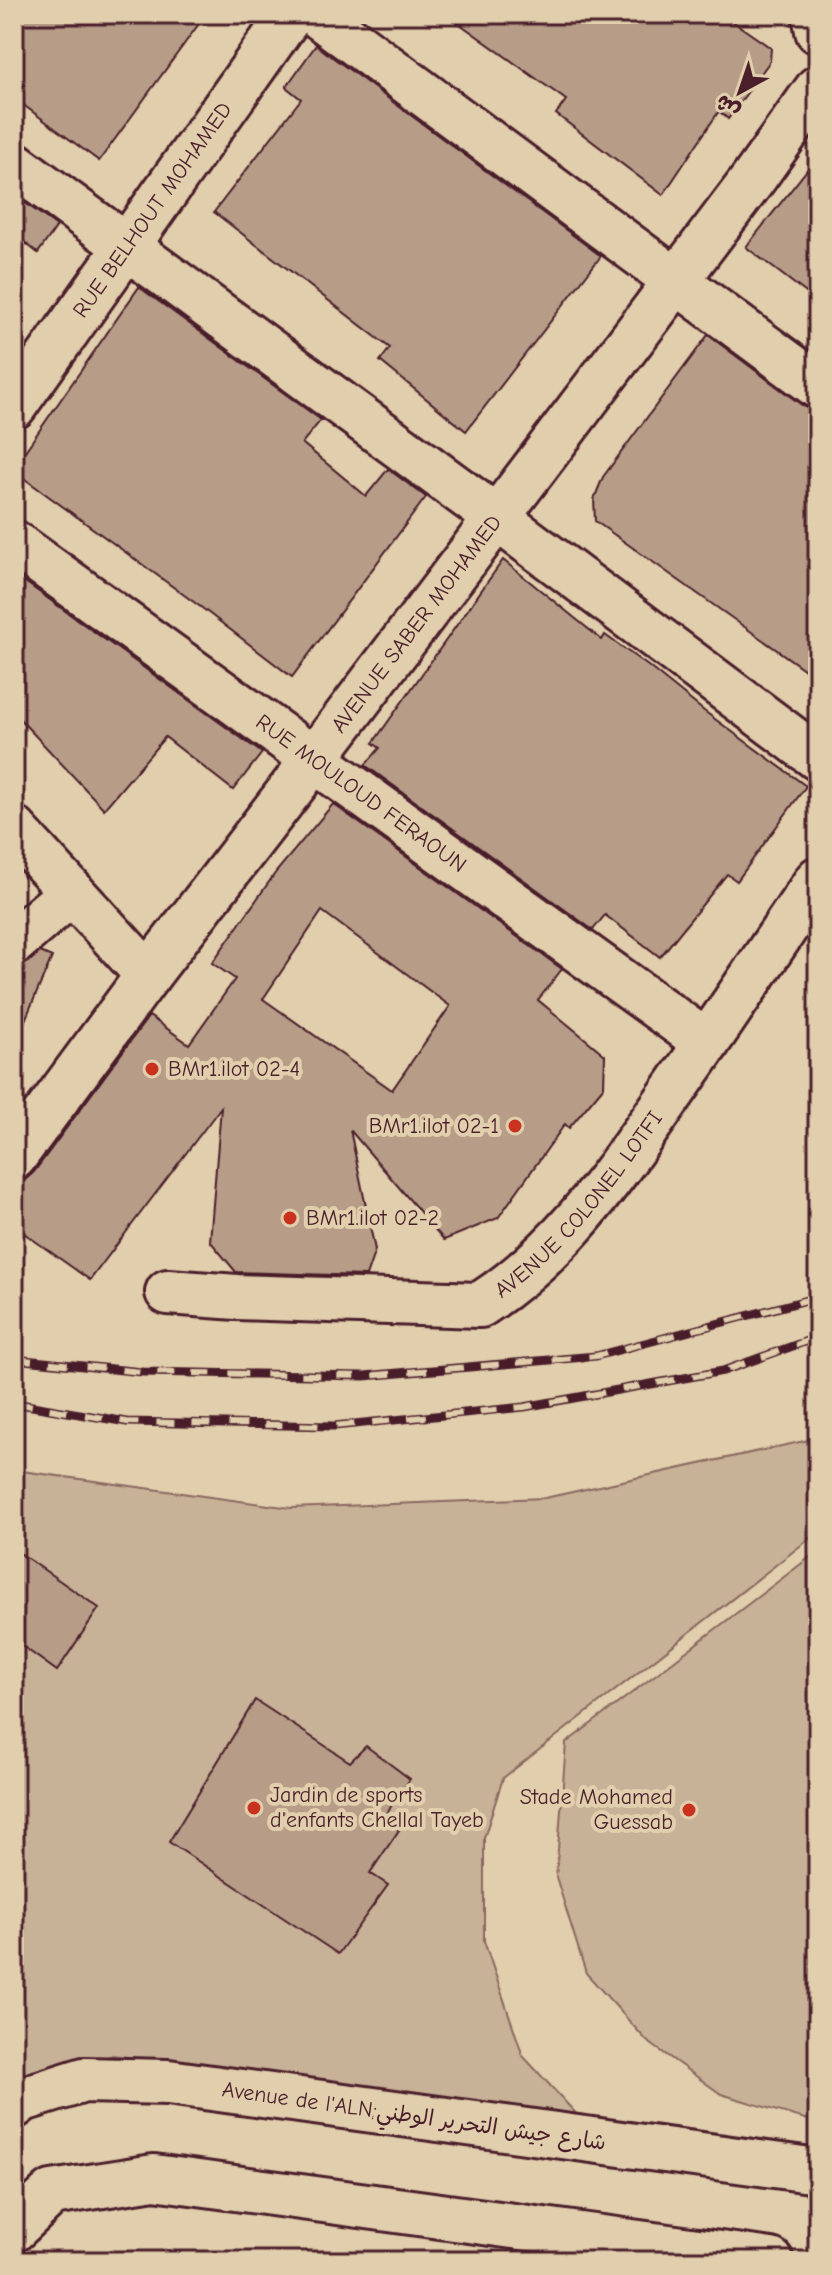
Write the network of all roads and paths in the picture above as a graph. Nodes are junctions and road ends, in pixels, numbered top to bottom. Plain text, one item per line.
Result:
1 (291, 14) edge
2 (316, 14) edge
3 (815, 14) edge
4 (818, 31) edge
5 (818, 88) edge
6 (14, 164) edge
7 (127, 246) junction
8 (676, 282) junction
9 (818, 386) edge
10 (14, 406) edge
11 (497, 518) junction
12 (14, 543) edge
13 (315, 758) junction
14 (818, 758) edge
15 (14, 829) edge
16 (818, 879) edge
17 (72, 892) junction
18 (14, 942) edge
19 (148, 975) junction
20 (707, 1043) junction
21 (14, 1157) edge
22 (168, 1292) dead end
23 (14, 2106) edge
24 (818, 2171) edge
25 (14, 2229) edge
26 (771, 2261) edge

1 - 7 street, RUE BELHOUT MOHAMED
2 - 8 street
3 - 4 street
5 - 8 street, AVENUE SABER MOHAMED
6 - 7 street
7 - 10 street, RUE BELHOUT MOHAMED
7 - 11 street
8 - 9 street
8 - 11 street, AVENUE SABER MOHAMED
11 - 13 street, AVENUE SABER MOHAMED
11 - 14 street
12 - 13 street, RUE MOULOUD FERAOUN
13 - 19 street, AVENUE SABER MOHAMED
13 - 20 street, RUE MOULOUD FERAOUN
15 - 17 street
16 - 20 street, AVENUE COLONEL LOTFI
17 - 18 street
17 - 19 street
19 - 21 street, AVENUE SABER MOHAMED
20 - 22 street, AVENUE COLONEL LOTFI
23 - 24 street, Avenue de l'ALN;شارع جيش التحرير الوطني
25 - 26 street

